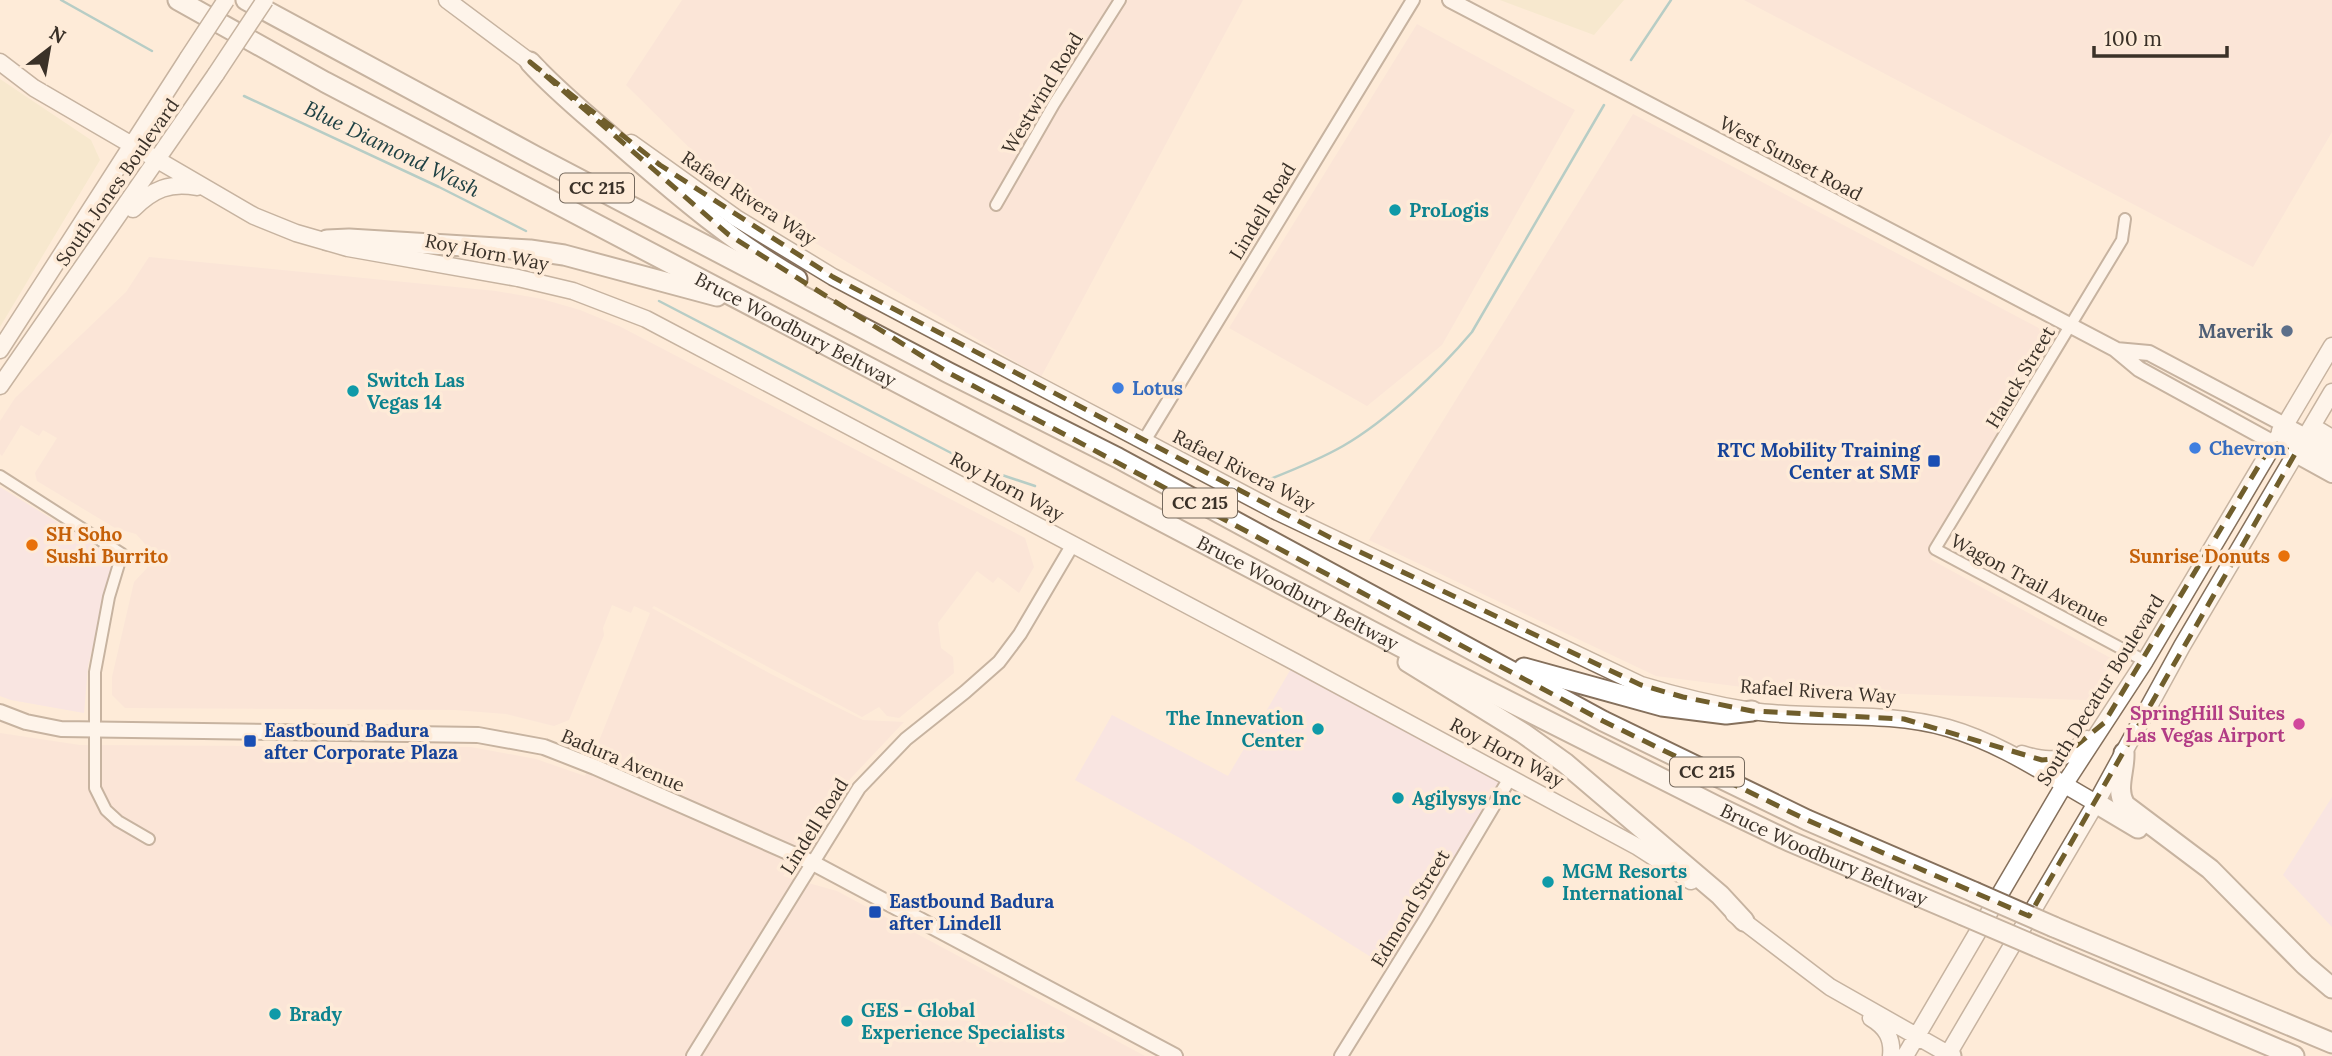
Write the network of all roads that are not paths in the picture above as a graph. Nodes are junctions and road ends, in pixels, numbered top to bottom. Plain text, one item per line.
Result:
1 (178, 0) edge
2 (226, 0) edge
3 (246, 0) edge
4 (265, 0) edge
5 (447, 0) edge
6 (1120, 0) edge
7 (1413, 0) edge
8 (1450, 0) edge
9 (0, 62) edge
10 (530, 62) junction
11 (131, 144) junction
12 (158, 161) junction
13 (204, 188) junction
14 (996, 205) dead end
15 (121, 213) junction
16 (2125, 219) dead end
17 (327, 240) junction
18 (745, 303) junction
19 (2071, 326) junction
20 (2332, 346) edge
21 (2115, 349) junction
22 (0, 350) edge
23 (949, 373) junction
24 (0, 386) edge
25 (2332, 392) edge
26 (2279, 432) junction
27 (2332, 438) edge
28 (2304, 440) junction
29 (1144, 441) junction
30 (2332, 450) edge
31 (2332, 462) edge
32 (2332, 475) edge
33 (0, 476) edge
34 (1073, 544) junction
35 (1936, 549) joint
36 (1302, 594) junction
37 (1448, 638) junction
38 (2145, 661) junction
39 (1752, 711) junction
40 (0, 712) edge
41 (2104, 723) junction
42 (94, 731) junction
43 (1994, 745) junction
44 (2124, 753) junction
45 (1510, 778) junction
46 (2064, 785) junction
47 (2096, 803) junction
48 (149, 839) dead end
49 (2185, 852) junction
50 (813, 863) junction
51 (1744, 921) junction
52 (1830, 987) junction
53 (2332, 988) edge
54 (1917, 1036) junction
55 (2332, 1043) edge
56 (1949, 1055) edge
57 (693, 1056) edge
58 (1175, 1056) edge
59 (1342, 1056) edge
60 (1891, 1056) edge
61 (1905, 1056) edge
62 (2294, 1056) edge

1 - 18 highway, Bruce Woodbury Beltway / CC 215
2 - 11 main road, South Jones Boulevard, bridge
3 - 23 highway, Bruce Woodbury Beltway / CC 215
4 - 12 main road, South Jones Boulevard, bridge
5 - 10 main road, Rafael Rivera Way
6 - 14 street, Westwind Road
7 - 29 street, Lindell Road
8 - 19 main road, West Sunset Road
9 - 11 main road, Roy Horn Way
10 - 23 highway
10 - 29 main road, Rafael Rivera Way
11 - 12 main road, Roy Horn Way
11 - 22 main road, South Jones Boulevard
12 - 13 main road, Roy Horn Way
12 - 15 main road, South Jones Boulevard
13 - 15 main road
13 - 17 main road, Roy Horn Way
15 - 24 main road, South Jones Boulevard
16 - 19 street, Hauck Street
17 - 18 highway
17 - 34 main road, Roy Horn Way
18 - 36 highway, Bruce Woodbury Beltway / CC 215
19 - 21 main road, West Sunset Road
19 - 35 street, Hauck Street
20 - 26 main road, South Decatur Boulevard
21 - 26 main road, West Sunset Road
21 - 26 main road, West Sunset Road
23 - 37 highway, Bruce Woodbury Beltway / CC 215
25 - 28 main road
26 - 28 main road
26 - 38 main road, South Decatur Boulevard
27 - 28 main road
28 - 30 main road
28 - 31 main road
28 - 32 main road
28 - 44 main road
29 - 39 main road, Rafael Rivera Way
33 - 42 street
34 - 45 main road, Roy Horn Way
34 - 50 street, Lindell Road
35 - 38 street, Wagon Trail Avenue
36 - 51 highway
36 - 62 highway, Bruce Woodbury Beltway / CC 215, bridge
37 - 39 highway
37 - 55 highway, Bruce Woodbury Beltway / CC 215, bridge
38 - 41 main road, South Decatur Boulevard
39 - 43 main road, Rafael Rivera Way
40 - 42 main road, Badura Avenue
41 - 43 main road
41 - 46 main road, South Decatur Boulevard
42 - 48 street
42 - 50 main road, Badura Avenue
43 - 46 main road, Rafael Rivera Way
44 - 47 main road
44 - 49 highway
45 - 51 main road, Roy Horn Way
45 - 59 street, Edmond Street
46 - 47 main road, Rafael Rivera Way
46 - 54 main road, South Decatur Boulevard
47 - 49 highway
47 - 56 main road
49 - 53 highway
50 - 57 street, Lindell Road
50 - 58 main road, Badura Avenue
51 - 52 main road, Roy Horn Way
52 - 54 main road, Roy Horn Way
52 - 60 main road
54 - 56 main road, Roy Horn Way
54 - 61 main road, South Decatur Boulevard

